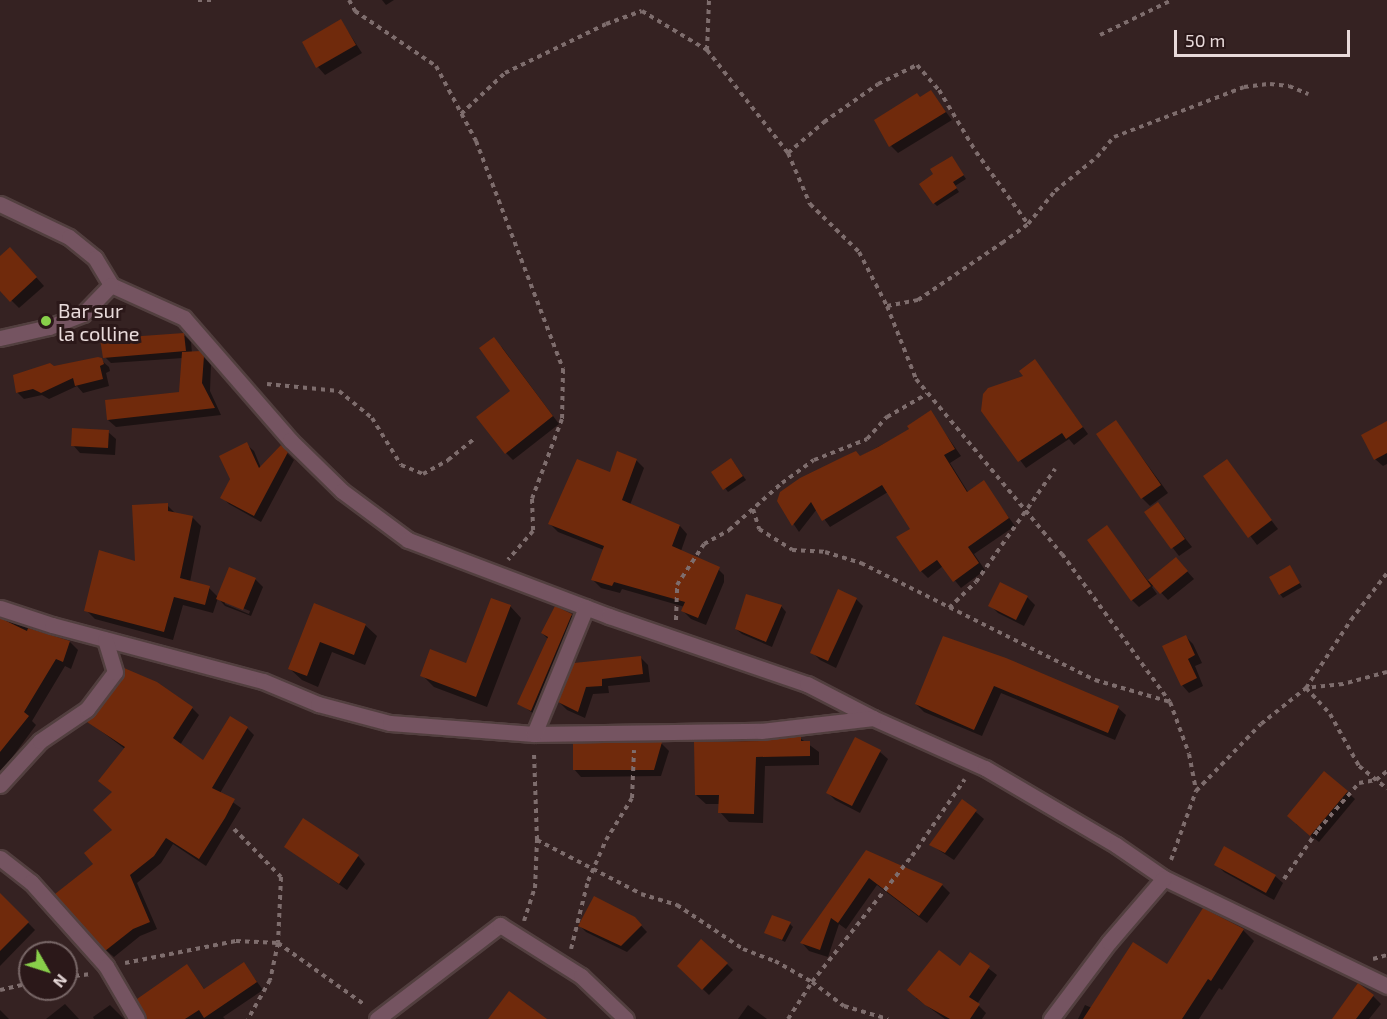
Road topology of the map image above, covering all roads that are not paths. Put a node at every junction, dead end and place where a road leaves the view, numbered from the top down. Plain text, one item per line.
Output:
1 (0, 204) edge
2 (111, 285) junction
3 (0, 338) edge
4 (586, 607) junction
5 (0, 608) edge
6 (105, 639) junction
7 (873, 718) junction
8 (534, 734) junction
9 (0, 784) edge
10 (0, 858) edge
11 (1164, 878) junction
12 (1387, 986) edge
13 (379, 1017) edge
14 (137, 1019) edge
15 (626, 1019) edge
16 (1051, 1019) edge

1 - 2 street
2 - 3 street
2 - 4 street
4 - 7 street
4 - 8 street
5 - 6 street
6 - 8 street
6 - 9 street
7 - 8 street
7 - 11 street
10 - 14 street
11 - 12 street
11 - 16 street
13 - 15 street

